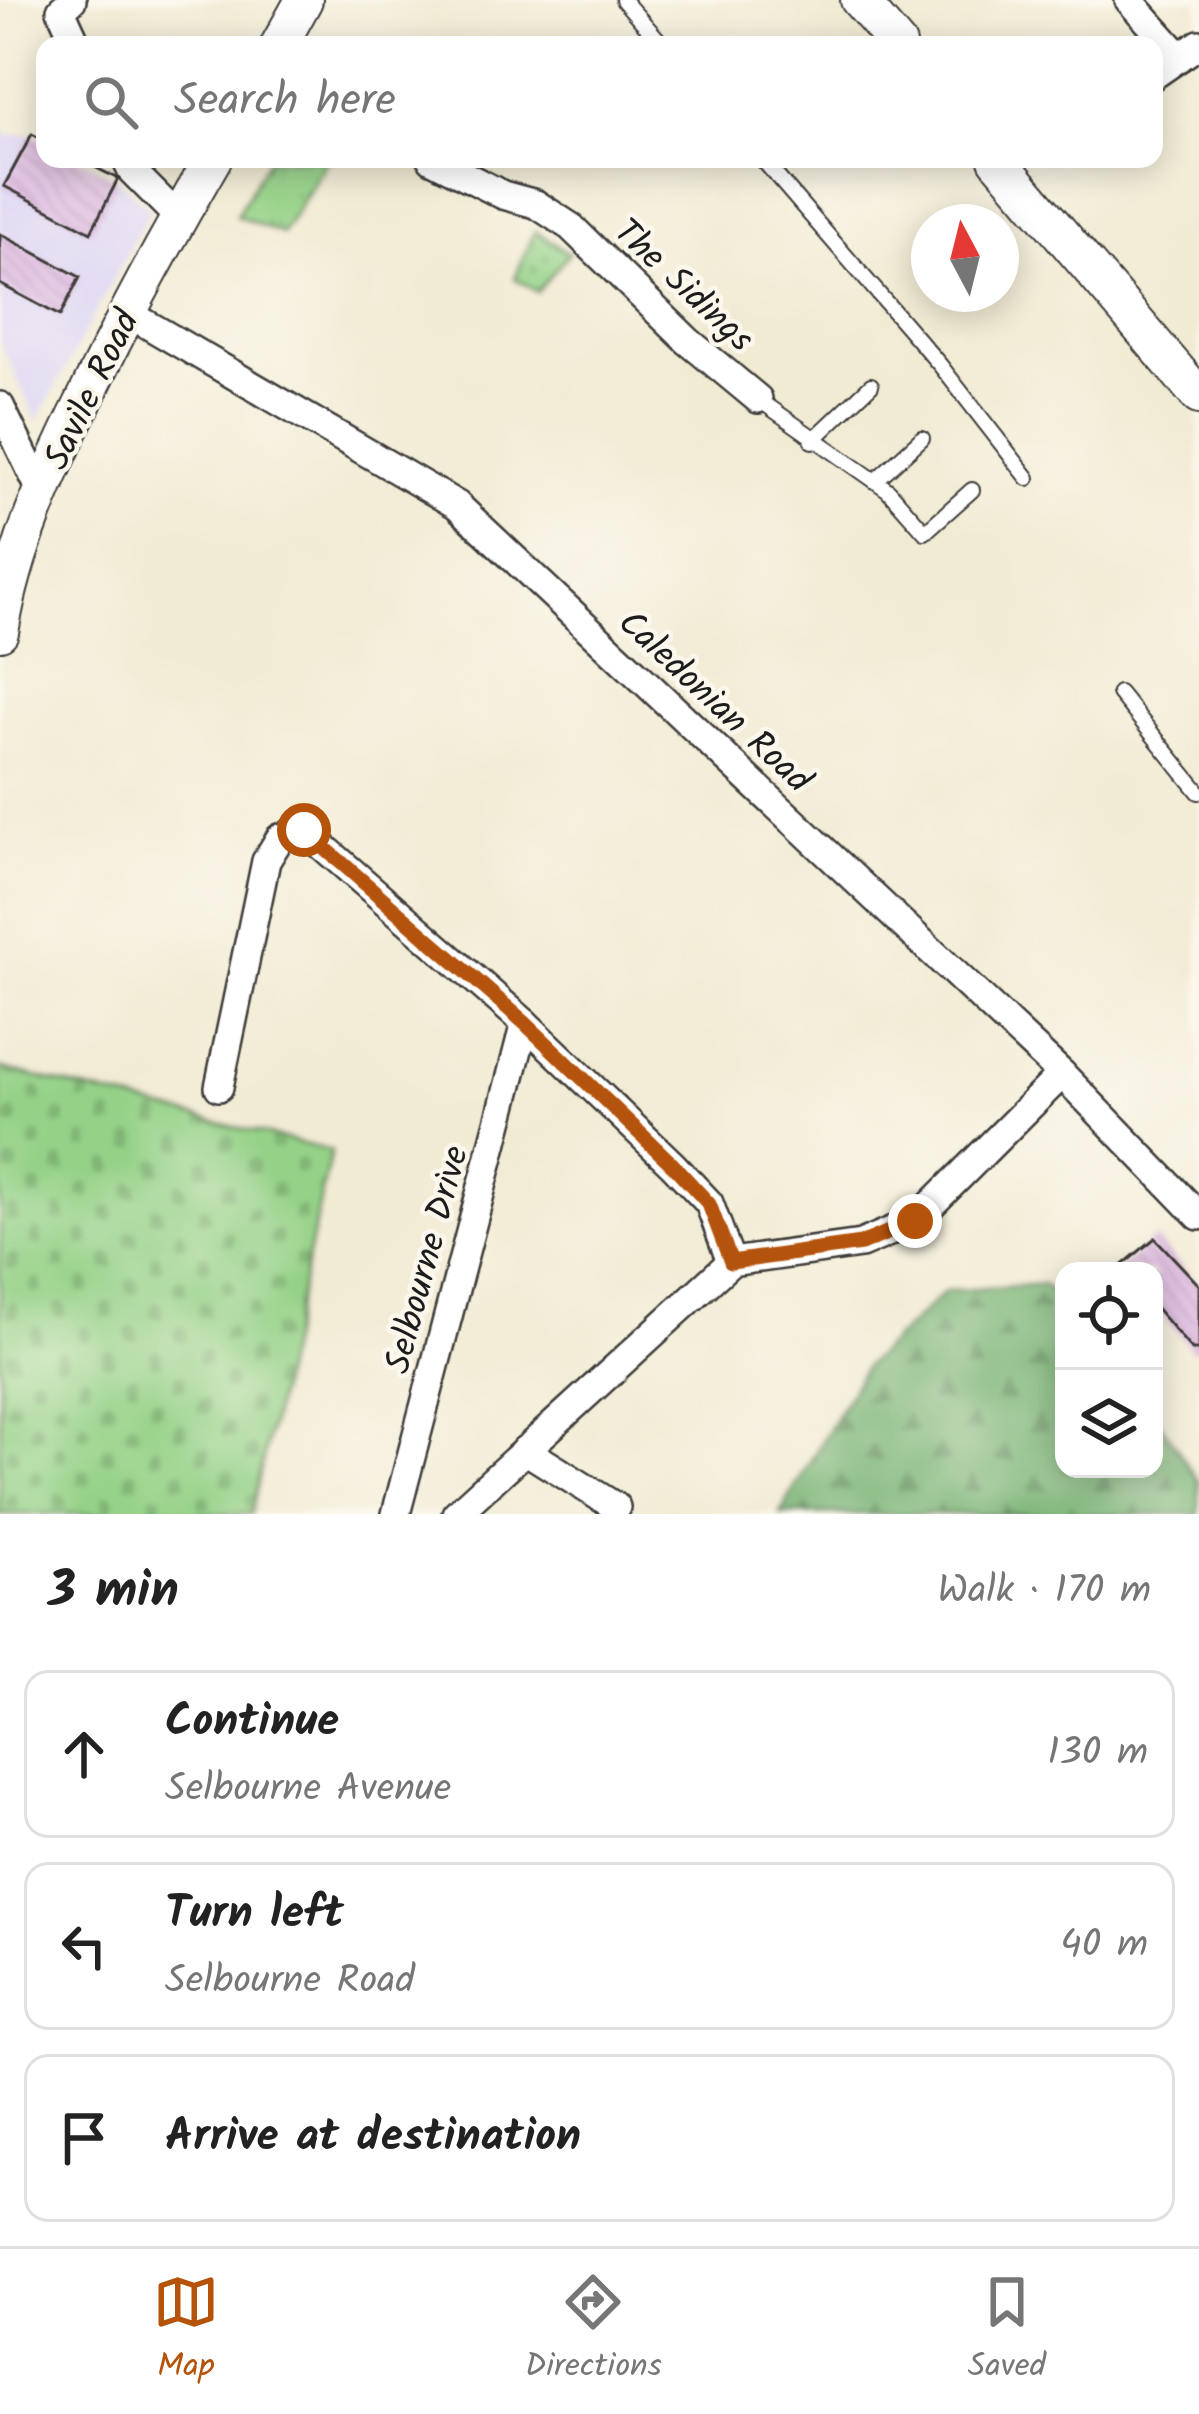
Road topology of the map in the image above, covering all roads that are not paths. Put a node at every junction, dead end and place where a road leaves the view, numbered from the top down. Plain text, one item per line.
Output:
1 (72, 0) edge
2 (304, 0) edge
3 (623, 0) edge
4 (859, 0) edge
5 (1129, 0) edge
6 (72, 36) edge
7 (284, 36) edge
8 (655, 36) edge
9 (890, 36) edge
10 (1189, 50) edge
11 (1163, 69) edge
12 (130, 168) edge
13 (208, 168) edge
14 (450, 168) edge
15 (770, 168) edge
16 (1017, 168) edge
17 (178, 218) junction
18 (126, 312) junction
19 (871, 385) dead end
20 (1197, 391) edge
21 (758, 399) joint
22 (0, 406) edge
23 (922, 438) dead end
24 (812, 441) junction
25 (1028, 478) dead end
26 (875, 481) junction
27 (41, 490) junction
28 (972, 490) dead end
29 (0, 632) edge
30 (1119, 692) dead end
31 (1199, 792) edge
32 (525, 1023) junction
33 (1062, 1074) junction
34 (219, 1087) dead end
35 (1199, 1216) edge
36 (731, 1262) junction
37 (525, 1450) junction
38 (616, 1508) dead end
39 (396, 1514) edge
40 (456, 1514) edge

1 - 6 street
2 - 7 main road
3 - 8 lane
4 - 9 main road
5 - 10 street
10 - 11 street
12 - 17 street
13 - 17 main road, Savile Road
14 - 21 street, The Sidings
15 - 25 lane
16 - 20 main road
17 - 18 main road, Savile Road
18 - 27 main road, Savile Road
18 - 33 street, Caledonian Road
19 - 24 lane
21 - 24 lane
22 - 27 street
23 - 26 lane
24 - 26 lane
26 - 28 lane
27 - 29 main road, Savile Road
30 - 31 lane
32 - 34 street
32 - 36 street
32 - 39 street, Selbourne Drive
33 - 35 street, Caledonian Road
33 - 36 street
36 - 37 street
37 - 38 street
37 - 40 street

